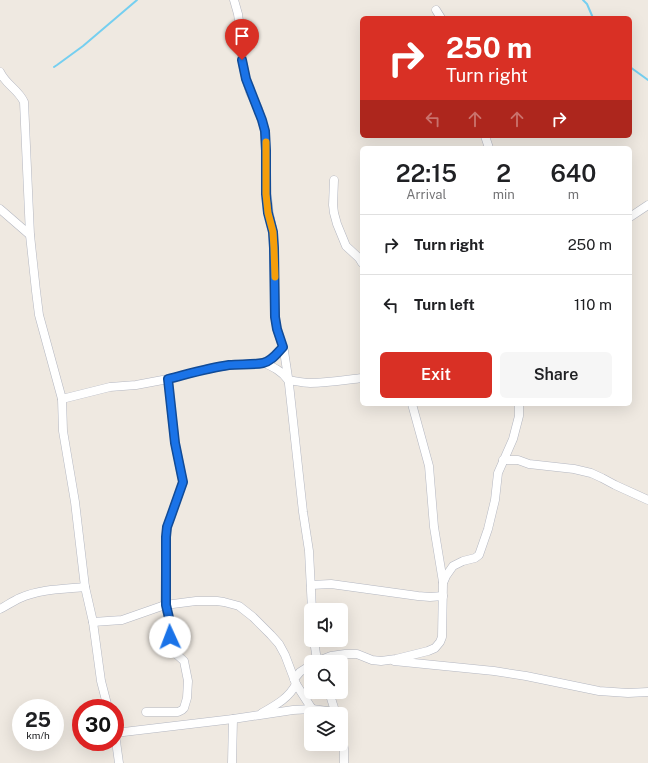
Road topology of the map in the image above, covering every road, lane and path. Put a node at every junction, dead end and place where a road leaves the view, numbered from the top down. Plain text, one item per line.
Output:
1 (234, 0) edge
2 (436, 10) dead end
3 (440, 16) edge
4 (0, 72) edge
5 (334, 180) dead end
6 (648, 205) edge
7 (0, 209) edge
8 (632, 216) edge
9 (30, 235) junction
10 (360, 261) edge
11 (283, 347) junction
12 (264, 362) junction
13 (360, 378) edge
14 (168, 379) junction
15 (288, 380) junction
16 (62, 399) junction
17 (413, 406) edge
18 (519, 406) edge
19 (503, 460) junction
20 (648, 500) edge
21 (443, 583) junction
22 (311, 585) junction
23 (86, 588) junction
24 (443, 596) junction
25 (312, 603) edge
26 (166, 605) junction
27 (0, 609) edge
28 (93, 622) junction
29 (338, 655) edge
30 (387, 660) junction
31 (304, 670) edge
32 (295, 681) junction
33 (648, 692) edge
34 (106, 699) edge
35 (311, 707) edge
36 (304, 709) edge
37 (146, 712) dead end
38 (258, 715) junction
39 (232, 719) junction
40 (124, 733) edge
41 (117, 751) edge
42 (344, 751) edge
43 (118, 763) edge
44 (232, 763) edge
45 (344, 763) edge

1 - 11 street
2 - 3 street
4 - 9 street
5 - 10 street
6 - 8 street
7 - 9 street
9 - 16 street
11 - 12 street
11 - 15 street
12 - 14 street
12 - 15 street
13 - 15 street
14 - 16 street
14 - 26 street
15 - 22 street
16 - 23 street
17 - 21 street
18 - 19 street
19 - 20 street
19 - 21 street
21 - 24 street
22 - 24 street
22 - 25 street
23 - 27 street
23 - 28 street
24 - 30 street
26 - 28 street
26 - 32 street
26 - 37 street
28 - 34 street
29 - 30 street
30 - 33 street
31 - 32 street
32 - 35 street
32 - 38 street
36 - 38 street
38 - 39 street
39 - 40 street
39 - 44 street
41 - 43 street
42 - 45 street

